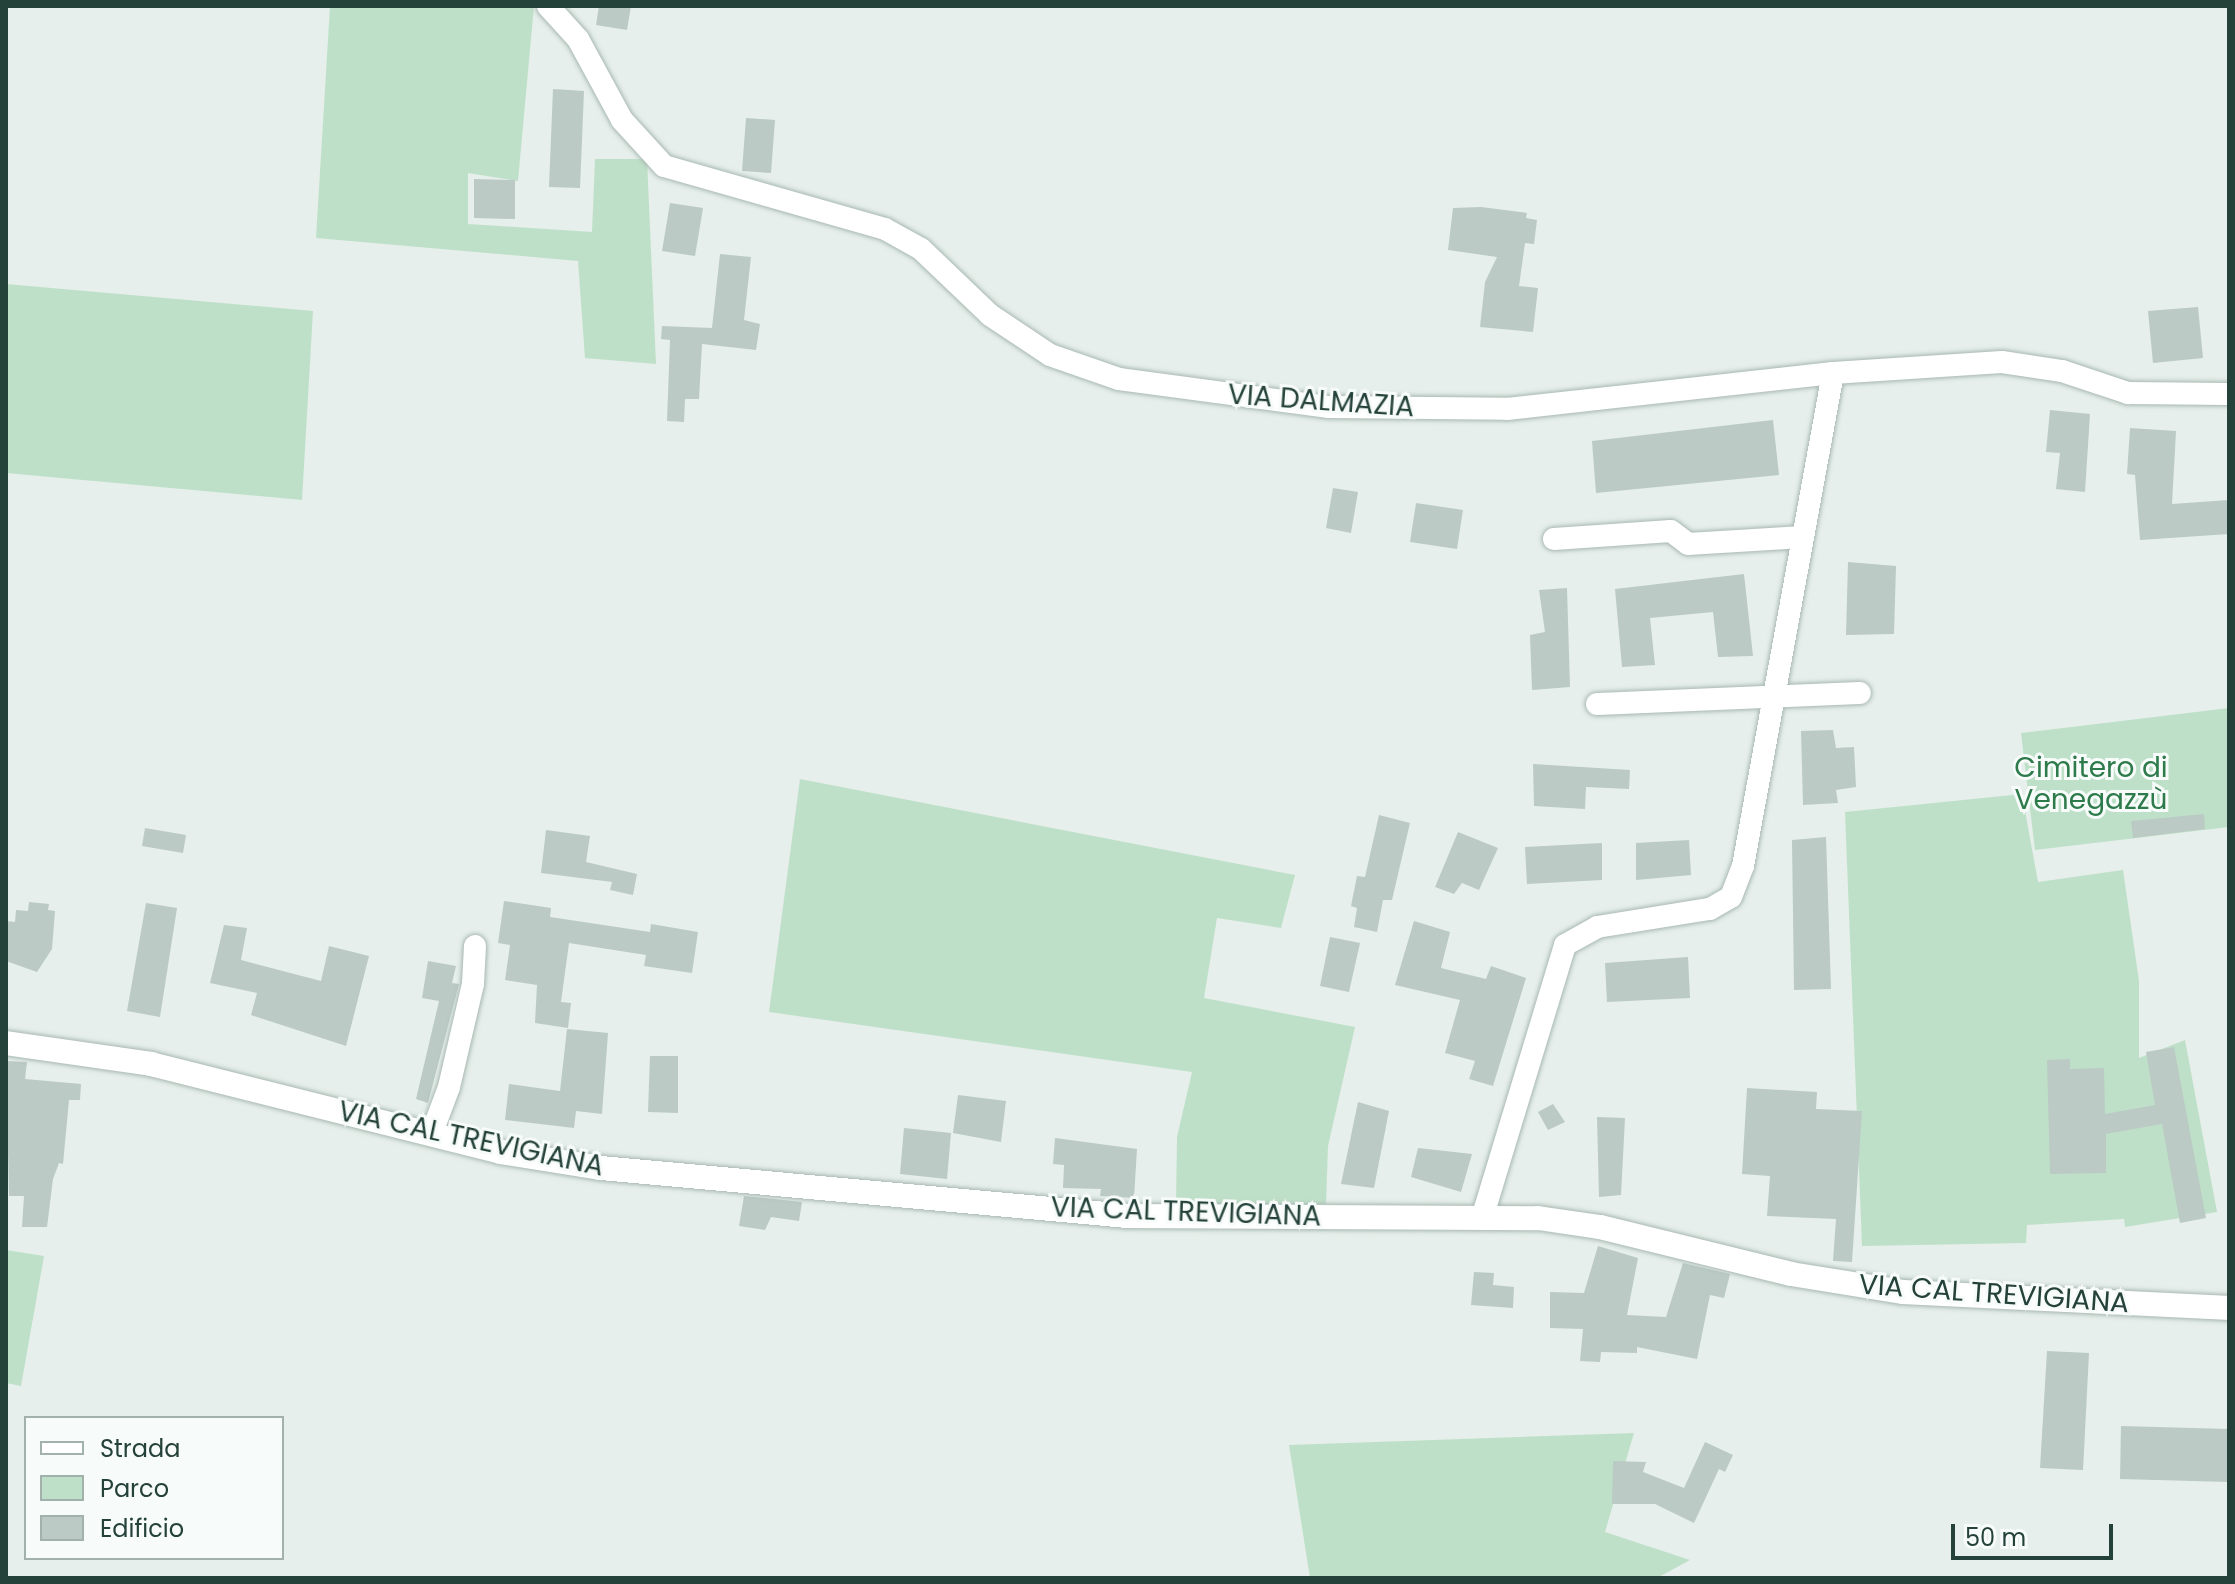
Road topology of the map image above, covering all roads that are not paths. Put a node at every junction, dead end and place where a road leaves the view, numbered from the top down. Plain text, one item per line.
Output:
1 (548, 6) edge
2 (1833, 373) junction
3 (2229, 394) edge
4 (1803, 537) junction
5 (1554, 539) dead end
6 (1860, 693) dead end
7 (1774, 699) junction
8 (1597, 704) dead end
9 (475, 946) dead end
10 (6, 1043) edge
11 (431, 1135) junction
12 (1483, 1215) junction
13 (2229, 1308) edge

1 - 2 street, VIA DALMAZIA
2 - 3 street, VIA DALMAZIA
2 - 4 street
4 - 5 street
4 - 7 street
6 - 7 street
7 - 8 street
7 - 12 street
9 - 11 street
10 - 11 street, VIA CAL TREVIGIANA
11 - 12 street, VIA CAL TREVIGIANA
12 - 13 street, VIA CAL TREVIGIANA

